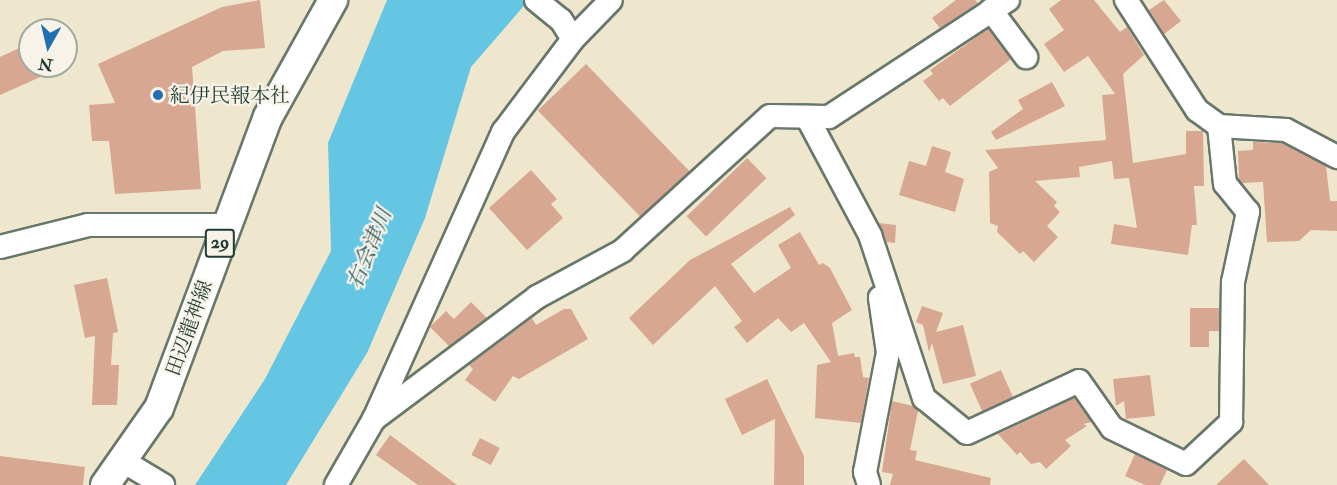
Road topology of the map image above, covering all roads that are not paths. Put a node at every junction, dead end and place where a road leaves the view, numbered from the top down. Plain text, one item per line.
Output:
1 (333, 0) edge
2 (536, 0) edge
3 (611, 0) edge
4 (1126, 0) edge
5 (1000, 5) edge
6 (567, 29) junction
7 (1026, 57) dead end
8 (807, 117) junction
9 (1219, 126) junction
10 (1337, 157) edge
11 (227, 225) junction
12 (870, 235) junction
13 (0, 247) edge
14 (374, 419) junction
15 (130, 464) junction
16 (105, 485) edge
17 (163, 485) edge
18 (336, 485) edge
19 (869, 485) edge

1 - 11 main road, 田辺龍神線 / 29
2 - 6 street
3 - 6 street
4 - 9 street
5 - 7 street
5 - 8 street
6 - 14 street
8 - 12 street
8 - 14 street
9 - 10 street
9 - 12 street
11 - 13 street
11 - 15 main road, 田辺龍神線 / 29
12 - 19 street
14 - 18 street
15 - 16 main road, 田辺龍神線 / 29
15 - 17 street

